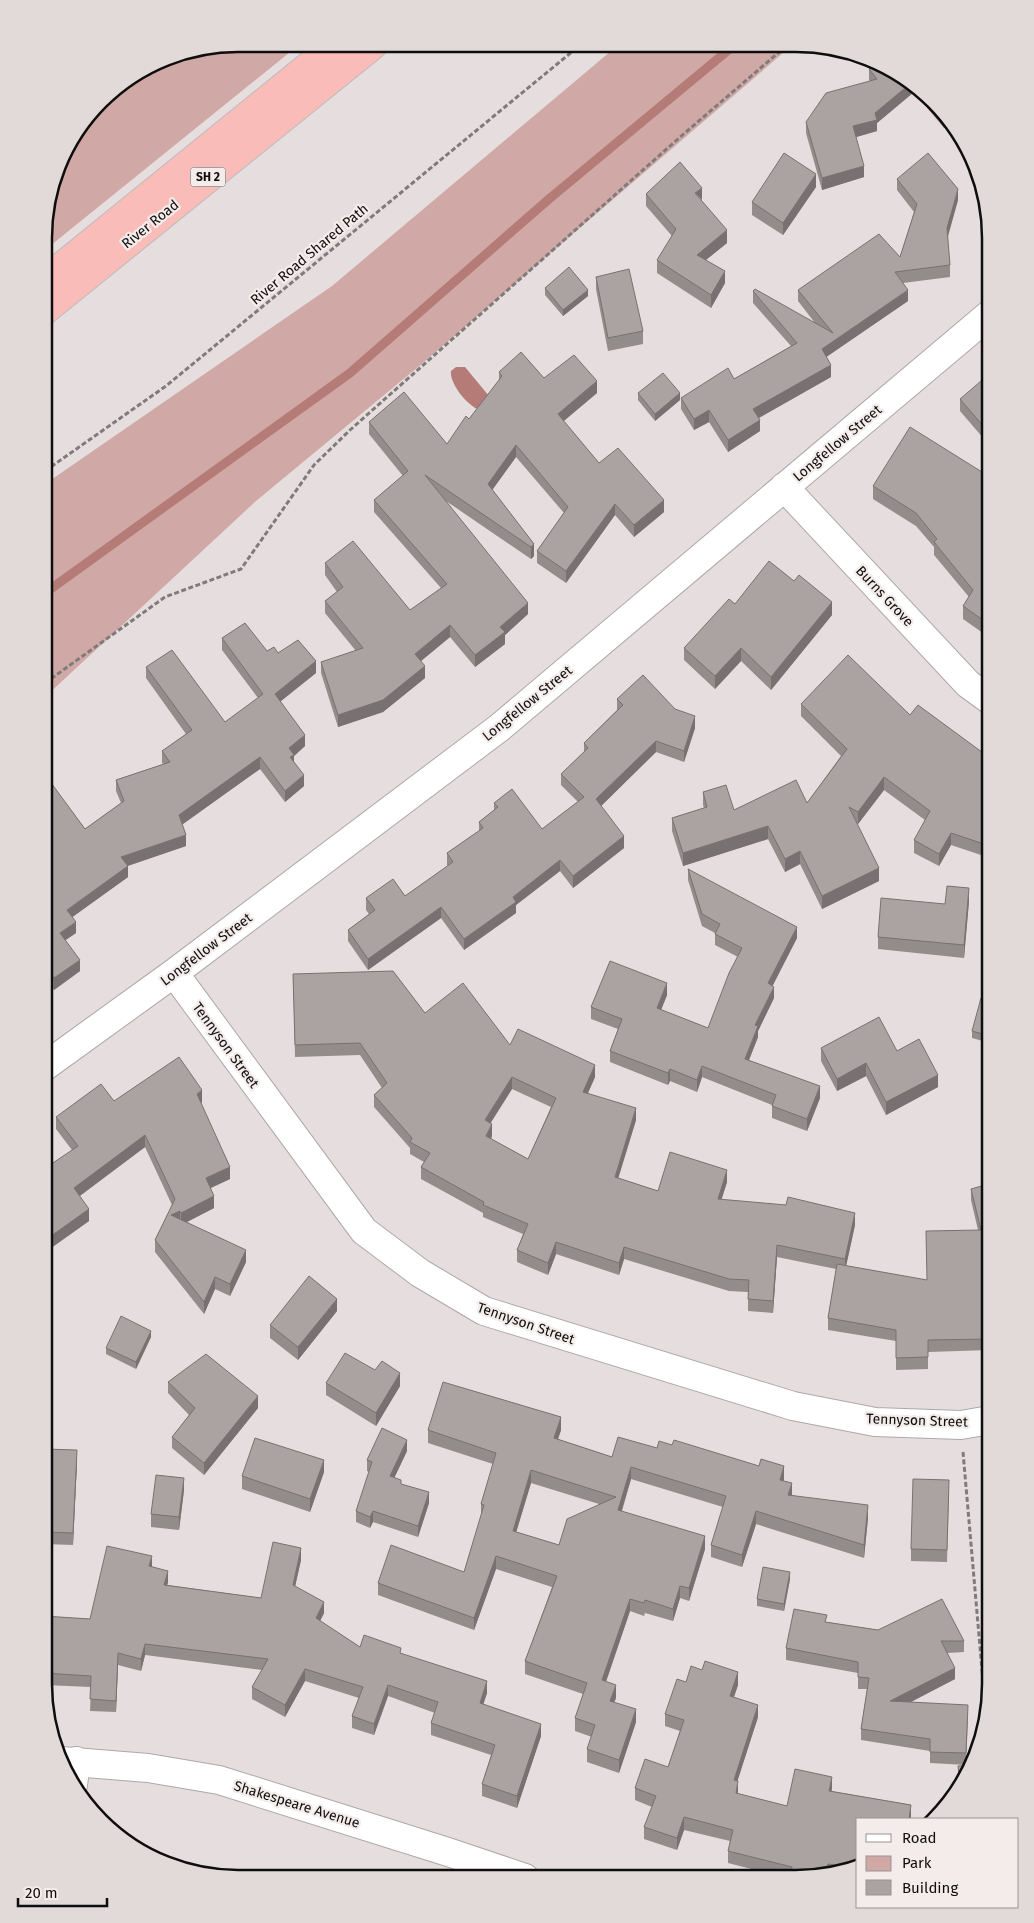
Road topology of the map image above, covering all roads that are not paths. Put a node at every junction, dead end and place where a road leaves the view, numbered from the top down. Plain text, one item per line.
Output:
1 (326, 52) edge
2 (364, 52) edge
3 (52, 274) edge
4 (52, 304) edge
5 (982, 321) edge
6 (784, 487) junction
7 (982, 694) edge
8 (174, 973) junction
9 (52, 1061) edge
10 (982, 1421) edge
11 (73, 1769) edge
12 (501, 1870) edge

1 - 3 highway, River Road / SH 2
2 - 4 highway, River Road / SH 2
5 - 6 street, Longfellow Street
6 - 7 street, Burns Grove
6 - 8 street, Longfellow Street
8 - 9 street, Longfellow Street
8 - 10 street, Tennyson Street
11 - 12 street, Shakespeare Avenue

